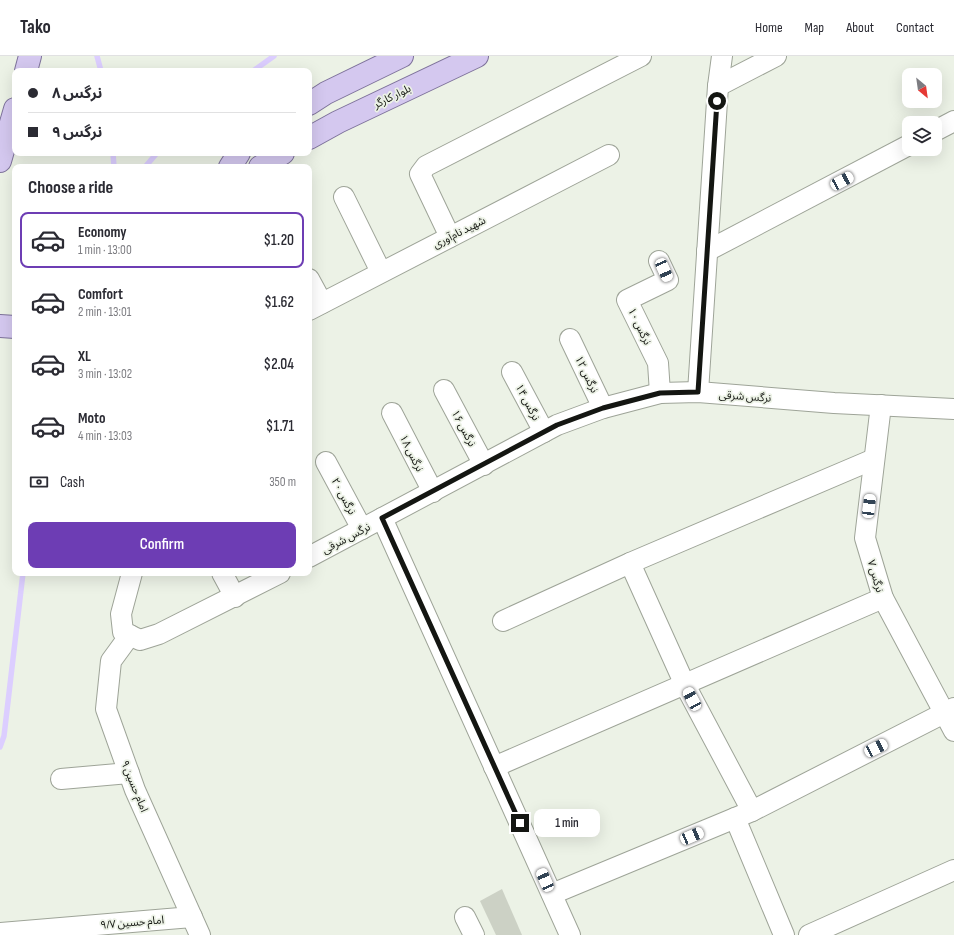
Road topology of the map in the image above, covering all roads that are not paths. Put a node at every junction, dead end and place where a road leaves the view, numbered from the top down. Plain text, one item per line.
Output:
1 (30, 56) edge
2 (402, 56) edge
3 (477, 56) edge
4 (641, 56) edge
5 (722, 56) edge
6 (776, 56) edge
7 (27, 68) edge
8 (718, 86) junction
9 (312, 102) edge
10 (12, 119) edge
11 (954, 122) edge
12 (942, 128) edge
13 (312, 136) edge
14 (902, 149) edge
15 (609, 155) dead end
16 (277, 156) edge
17 (0, 161) edge
18 (265, 164) edge
19 (344, 197) dead end
20 (450, 237) junction
21 (707, 252) junction
22 (660, 261) dead end
23 (381, 272) junction
24 (312, 291) edge
25 (316, 307) edge
26 (570, 339) dead end
27 (512, 372) dead end
28 (444, 390) dead end
29 (698, 392) junction
30 (660, 393) junction
31 (881, 405) junction
32 (603, 408) junction
33 (954, 409) edge
34 (392, 413) dead end
35 (544, 432) junction
36 (874, 459) junction
37 (326, 462) dead end
38 (484, 465) junction
39 (432, 492) junction
40 (382, 518) junction
41 (362, 529) junction
42 (312, 555) edge
43 (630, 563) junction
44 (131, 576) edge
45 (224, 576) edge
46 (274, 576) edge
47 (235, 597) junction
48 (883, 598) junction
49 (503, 620) dead end
50 (130, 635) junction
51 (685, 685) junction
52 (949, 711) edge
53 (954, 731) edge
54 (494, 767) junction
55 (129, 773) junction
56 (61, 779) dead end
57 (743, 815) junction
58 (954, 870) edge
59 (552, 894) junction
60 (192, 917) junction
61 (465, 917) dead end
62 (0, 933) edge
63 (200, 935) edge
64 (474, 935) edge
65 (570, 935) edge
66 (784, 935) edge
67 (809, 935) edge

1 - 7 main road
2 - 9 main road
3 - 13 main road, بلوار کارگر
4 - 20 street
5 - 8 street
6 - 8 street
8 - 21 street
10 - 17 main road
11 - 12 street
14 - 21 street
15 - 20 street, شهید نام‌آوری
16 - 18 main road
19 - 23 street
20 - 23 street, شهید نام‌آوری
21 - 29 street
22 - 30 street, نرگس ۱۰
23 - 25 street, شهید نام‌آوری
24 - 25 street
26 - 32 street, نرگس ۱۲
27 - 35 street, نرگس ۱۴
28 - 38 street, نرگس ۱۶
29 - 30 street, نرگس شرقی
29 - 31 street, نرگس شرقی
30 - 32 street, نرگس شرقی
31 - 33 street, نرگس شرقی
31 - 36 street, نرگس ۷
32 - 35 street, نرگس شرقی
34 - 39 street, نرگس ۱۸
35 - 38 street, نرگس شرقی
36 - 43 street
36 - 48 street, نرگس ۷
37 - 41 street, نرگس ۲۰
38 - 39 street, نرگس شرقی
39 - 40 street, نرگس شرقی
40 - 41 street, نرگس شرقی
40 - 54 street
41 - 42 street, نرگس شرقی
43 - 49 street
43 - 51 street
44 - 50 street
45 - 47 street
46 - 47 street
47 - 50 street
48 - 51 street
48 - 52 street, نرگس ۷
50 - 55 street, امام حسین ۹
51 - 54 street
51 - 57 street
52 - 53 street, نرگس ۷
52 - 57 street
54 - 59 street
55 - 56 street
55 - 60 street, امام حسین ۹
57 - 59 street
57 - 66 street
58 - 67 street
59 - 65 street
60 - 62 street, امام حسین ۹/۷
60 - 63 street, امام حسین ۹
61 - 64 street

